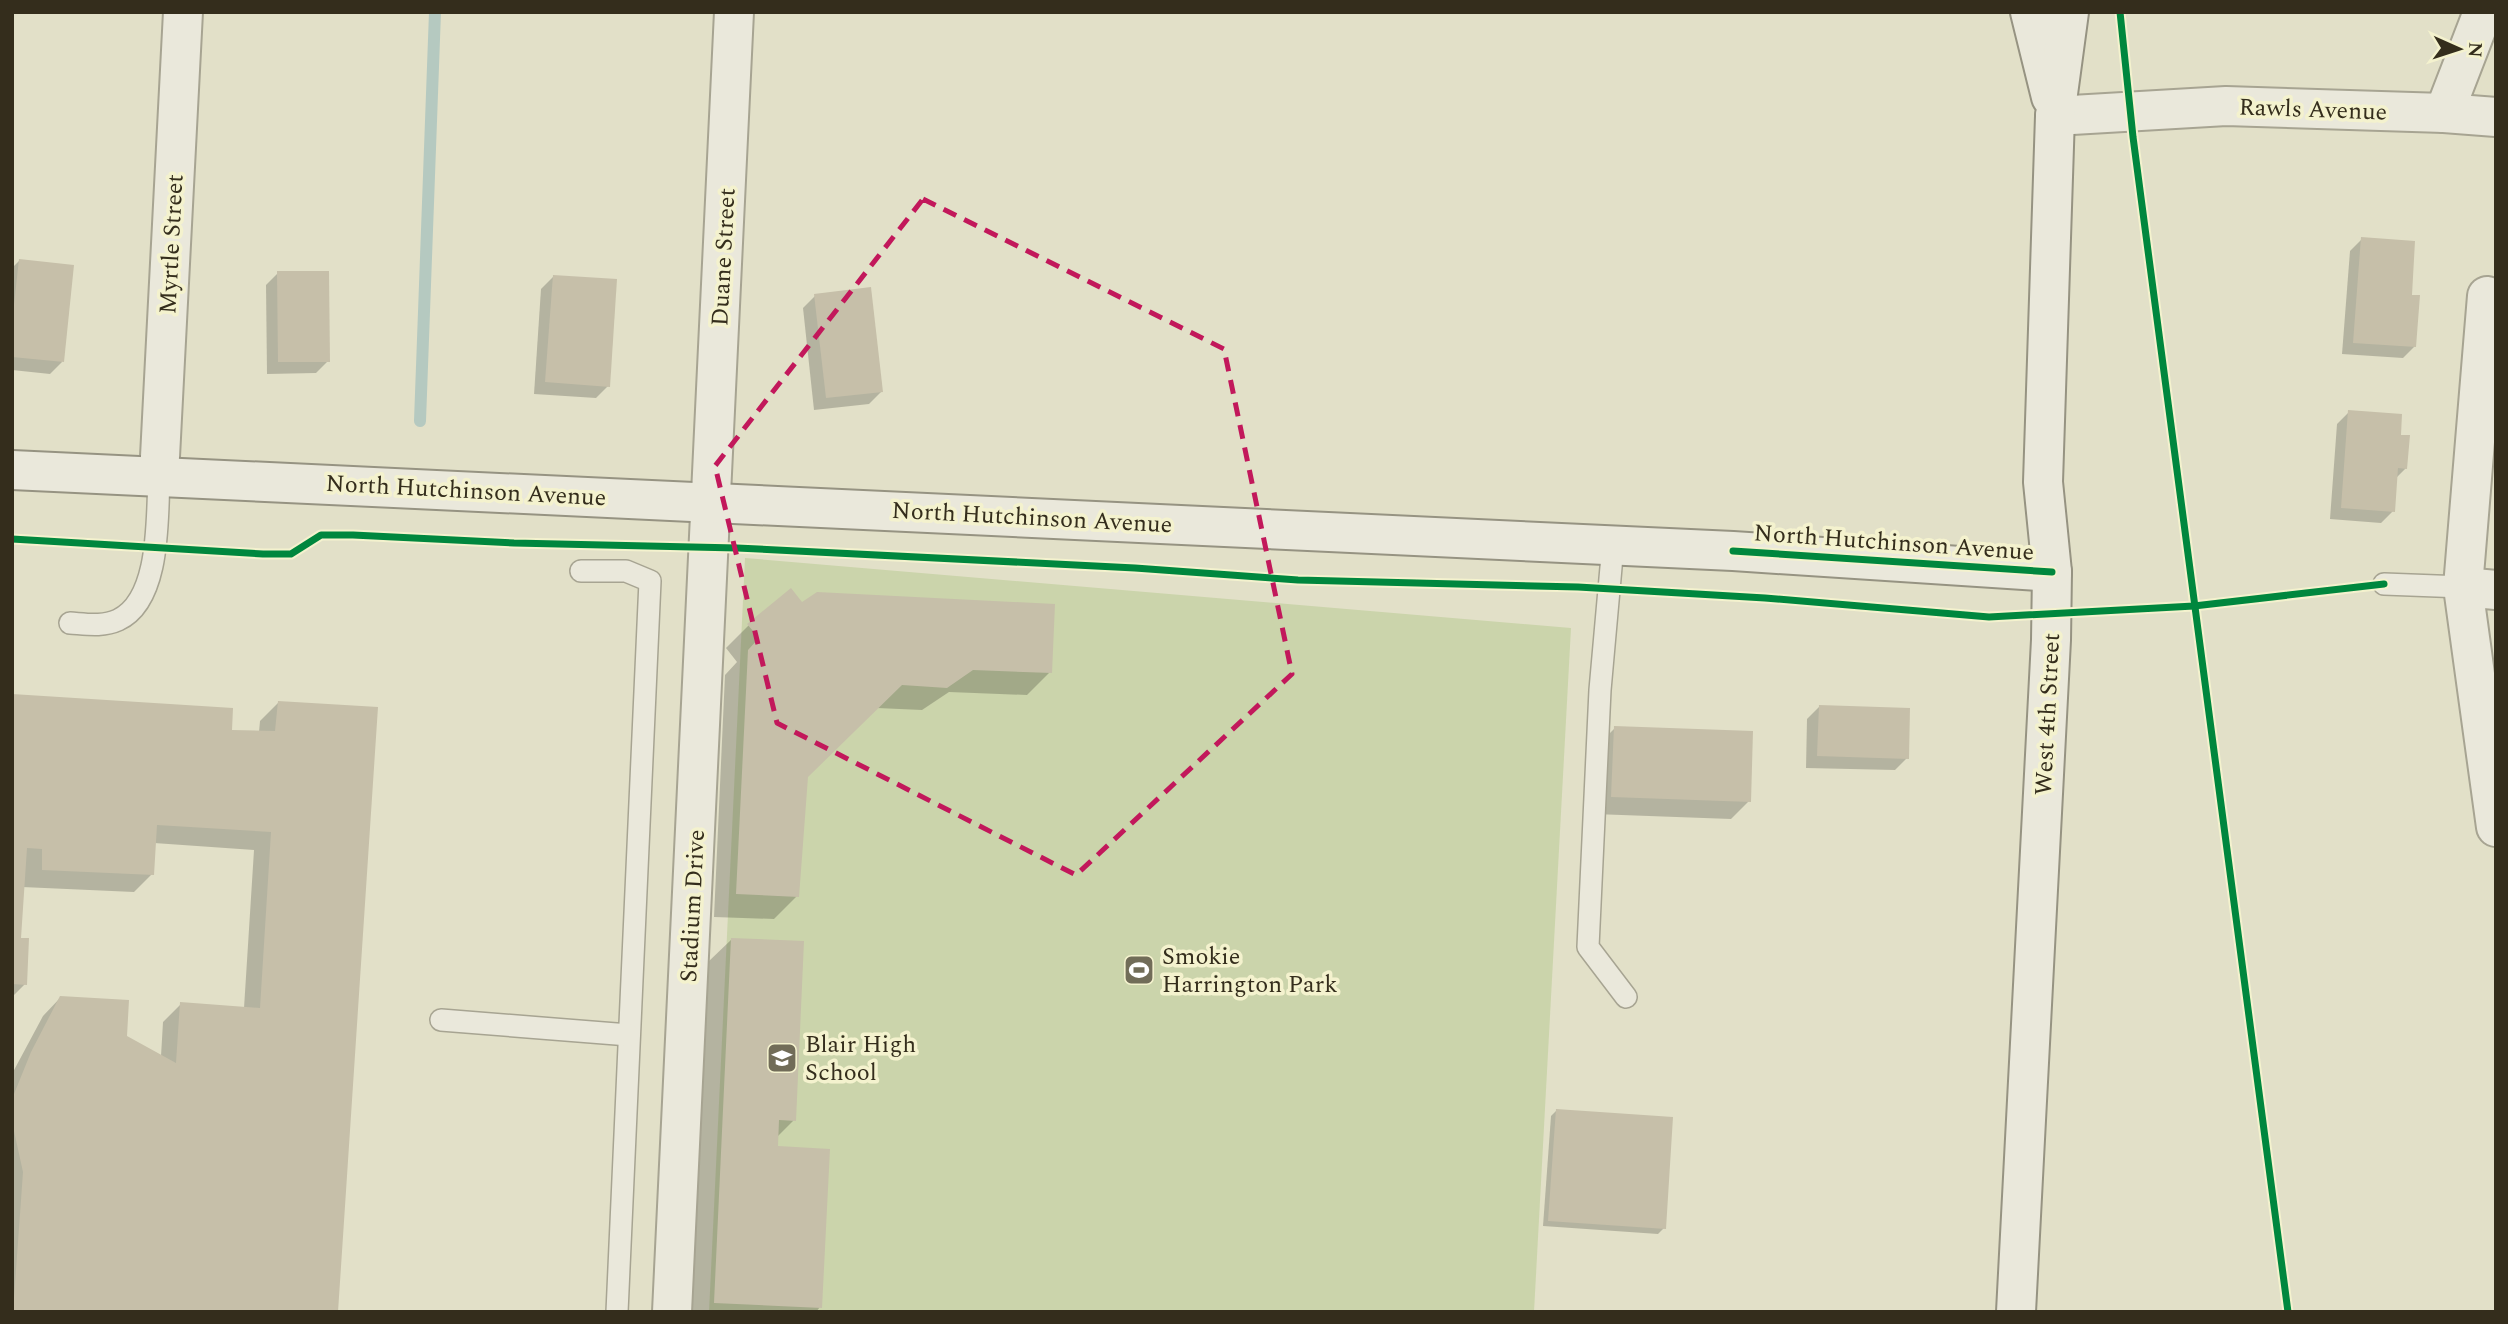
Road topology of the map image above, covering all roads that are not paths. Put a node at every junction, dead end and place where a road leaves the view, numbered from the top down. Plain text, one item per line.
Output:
1 (183, 12) edge
2 (734, 12) edge
3 (2029, 12) edge
4 (2069, 12) edge
5 (2483, 12) edge
6 (2444, 113) junction
7 (2055, 116) junction
8 (2496, 117) edge
9 (2487, 296) dead end
10 (12, 470) edge
11 (159, 476) junction
12 (710, 501) junction
13 (1613, 545) junction
14 (581, 571) dead end
15 (2052, 572) junction
16 (2384, 584) dead end
17 (2480, 589) edge
18 (70, 623) dead end
19 (2496, 827) edge
20 (1626, 996) dead end
21 (441, 1020) dead end
22 (629, 1035) junction
23 (617, 1312) edge
24 (672, 1312) edge
25 (2016, 1312) edge

1 - 11 main road, Myrtle Street
2 - 12 main road, Duane Street
3 - 7 main road, West 4th Street
4 - 7 main road, West 4th Street
5 - 6 main road
6 - 7 main road, Rawls Avenue
6 - 8 main road, Rawls Avenue
7 - 15 main road, West 4th Street
9 - 17 main road
10 - 11 main road, North Hutchinson Avenue
11 - 12 main road, North Hutchinson Avenue
11 - 18 lane
12 - 13 main road, North Hutchinson Avenue
12 - 24 main road, Stadium Drive
13 - 15 main road, North Hutchinson Avenue
13 - 20 lane
14 - 22 lane
15 - 25 main road, West 4th Street
16 - 17 lane
17 - 19 main road
21 - 22 lane
22 - 23 lane

